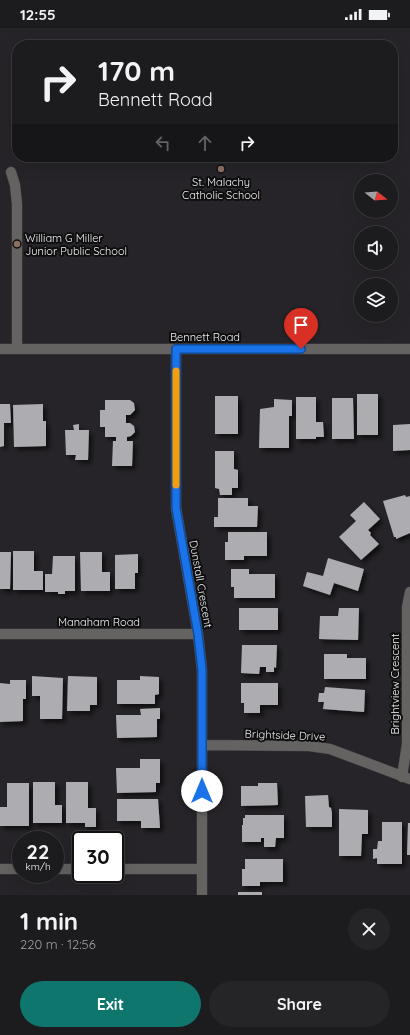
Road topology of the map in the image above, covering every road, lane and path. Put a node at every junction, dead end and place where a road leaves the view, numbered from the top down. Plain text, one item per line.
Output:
1 (11, 172) dead end
2 (410, 348) edge
3 (0, 349) edge
4 (17, 349) junction
5 (176, 349) junction
6 (410, 592) edge
7 (0, 634) edge
8 (198, 634) junction
9 (202, 745) junction
10 (406, 778) edge
11 (0, 869) edge
12 (12, 869) edge
13 (124, 869) edge
14 (201, 869) junction
15 (202, 895) edge

1 - 4 street
2 - 5 street, Bennett Road
3 - 4 street, Bennett Road
4 - 5 street, Bennett Road
5 - 8 street, Dunstall Crescent
6 - 10 street, Brightview Crescent
7 - 8 street, Manaham Road
8 - 9 street, Dunstall Crescent
9 - 10 street, Brightside Drive
9 - 14 street, Dunstall Crescent
11 - 12 street
13 - 14 street
14 - 15 street, Dunstall Crescent

